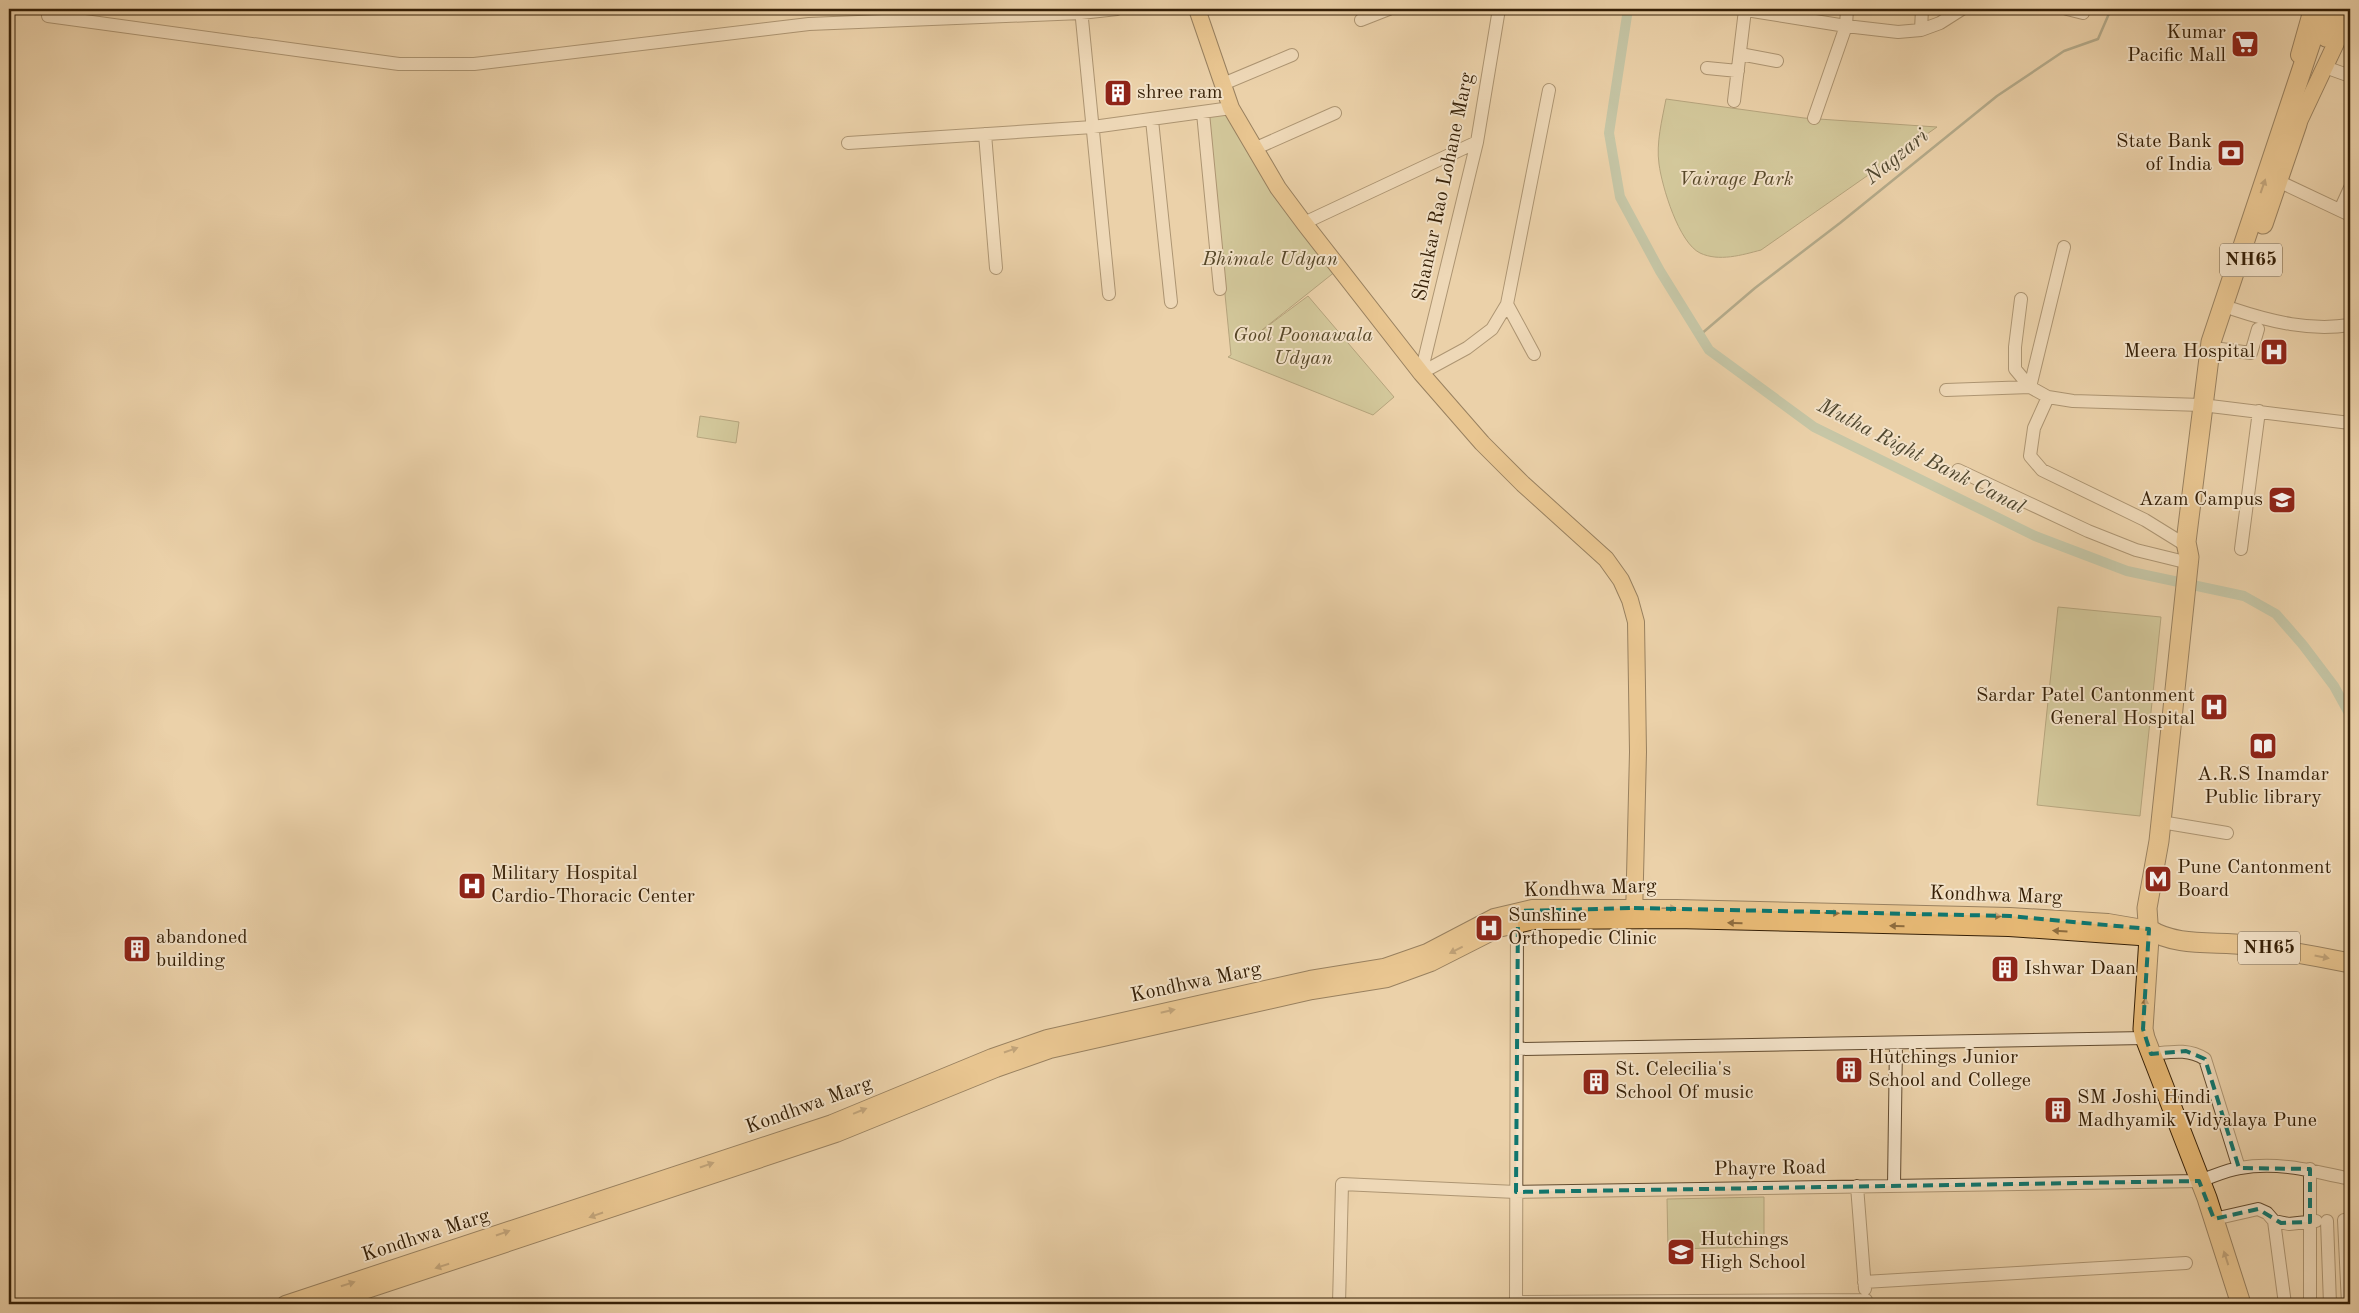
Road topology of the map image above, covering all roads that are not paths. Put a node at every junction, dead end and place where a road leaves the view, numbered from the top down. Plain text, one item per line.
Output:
1 (1117, 9) edge
2 (1197, 9) edge
3 (1387, 9) edge
4 (1499, 9) edge
5 (1742, 9) edge
6 (1847, 9) edge
7 (1922, 9) edge
8 (1962, 9) edge
9 (2066, 9) edge
10 (2336, 9) edge
11 (2347, 9) edge
12 (1081, 11) edge
13 (2083, 13) dead end
14 (1798, 14) edge
15 (48, 16) dead end
16 (2320, 18) edge
17 (1361, 20) dead end
18 (1846, 26) junction
19 (1921, 30) junction
20 (1740, 54) junction
21 (1292, 55) dead end
22 (1777, 61) dead end
23 (2325, 67) junction
24 (1707, 68) dead end
25 (1738, 71) junction
26 (2350, 76) edge
27 (1223, 84) junction
28 (1549, 90) dead end
29 (1734, 101) dead end
30 (1231, 108) junction
31 (1203, 113) junction
32 (1335, 113) dead end
33 (1814, 118) dead end
34 (1152, 120) junction
35 (1093, 127) junction
36 (2289, 128) junction
37 (985, 134) junction
38 (1477, 142) junction
39 (848, 143) dead end
40 (1254, 149) junction
41 (2278, 181) junction
42 (2350, 188) edge
43 (2345, 212) edge
44 (1304, 223) junction
45 (2064, 247) dead end
46 (996, 268) dead end
47 (1220, 289) dead end
48 (1109, 294) dead end
49 (2021, 299) dead end
50 (1171, 302) dead end
51 (1507, 304) junction
52 (2234, 309) junction
53 (2350, 324) edge
54 (2258, 329) dead end
55 (2218, 345) junction
56 (1534, 354) dead end
57 (1421, 373) junction
58 (2030, 387) junction
59 (1946, 390) dead end
60 (2048, 397) junction
61 (2208, 405) junction
62 (2259, 411) junction
63 (2350, 422) edge
64 (1958, 470) dead end
65 (2240, 549) dead end
66 (2188, 555) junction
67 (2161, 822) junction
68 (2227, 833) dead end
69 (2150, 888) junction
70 (1634, 914) junction
71 (1517, 917) junction
72 (2152, 934) junction
73 (2187, 941) junction
74 (2350, 962) edge
75 (1896, 1043) junction
76 (2148, 1046) junction
77 (1517, 1049) junction
78 (2239, 1168) junction
79 (2310, 1169) junction
80 (2350, 1179) edge
81 (2199, 1181) junction
82 (1894, 1185) junction
83 (1857, 1186) junction
84 (1516, 1192) junction
85 (640, 1194) junction
86 (2214, 1219) junction
87 (2347, 1220) edge
88 (2274, 1221) junction
89 (2327, 1221) junction
90 (2310, 1222) junction
91 (2186, 1263) dead end
92 (1864, 1282) junction
93 (1866, 1302) edge
94 (1516, 1303) edge
95 (285, 1304) edge
96 (325, 1304) edge
97 (1339, 1304) edge
98 (2241, 1304) edge
99 (2285, 1304) edge
100 (2310, 1304) edge
101 (2330, 1304) edge
102 (2348, 1304) edge

1 - 12 street
2 - 27 main road
3 - 17 street
4 - 38 street, Shankar Rao Lohane Marg
5 - 14 street
5 - 20 street
6 - 18 street
7 - 19 street
8 - 19 street
9 - 13 street
10 - 16 highway, NH65
11 - 23 main road
12 - 15 street
12 - 35 street
14 - 18 street
16 - 36 highway, NH65
16 - 36 main road
18 - 19 street
18 - 33 street
20 - 22 street
20 - 25 street
21 - 27 street
23 - 26 street
23 - 36 main road
24 - 25 street
25 - 29 street
27 - 30 main road
28 - 51 street
30 - 31 street
30 - 40 main road
31 - 34 street
31 - 47 street
32 - 40 street
34 - 35 street
34 - 50 street
35 - 37 street
35 - 48 street
36 - 41 highway, NH65
55 -> 36 highway, NH65
37 - 39 street
37 - 46 street
38 - 44 street
38 - 57 street, Shankar Rao Lohane Marg
40 - 44 main road
41 - 43 street
41 - 52 highway, NH65
42 - 43 street
44 - 57 main road
45 - 58 street
49 - 58 street
51 - 56 street
51 - 57 street
52 - 53 street
52 - 55 highway, NH65
54 - 55 street
55 - 61 highway, NH65
57 - 70 main road
58 - 59 street
58 - 60 street
60 - 61 street
60 - 66 street
61 - 62 street
61 - 66 highway, NH65
62 - 63 street
62 - 65 street
64 - 66 street
66 - 67 highway, NH65
67 - 68 street
67 - 69 highway, NH65
69 - 72 highway, NH65
69 - 73 highway, NH65
70 - 71 main road, Kondhwa Marg
70 - 72 main road, Kondhwa Marg
71 - 77 street
71 - 85 main road, Kondhwa Marg
72 - 73 highway, NH65
76 -> 72 highway, NH65
73 -> 74 highway, NH65
75 - 76 street
75 - 77 street
75 - 82 street
76 - 78 street
76 - 81 highway, NH65
77 - 84 street
78 - 79 street, Phayre Road
78 - 81 street, Phayre Road
79 - 80 street, Phayre Road
79 - 90 street
81 - 82 street, Phayre Road
81 - 86 highway, NH65
82 - 83 street, Phayre Road
83 - 84 street, Phayre Road
83 - 92 street
84 - 94 street
84 - 97 street, Phayre Road
95 -> 85 main road, Kondhwa Marg
85 -> 96 main road, Kondhwa Marg
86 - 88 street
98 -> 86 highway, NH65
87 - 89 street
87 - 102 street
88 - 90 street
88 - 99 street
89 - 90 street
89 - 101 street
90 - 100 street
91 - 92 street
92 - 93 street
93 - 94 street

